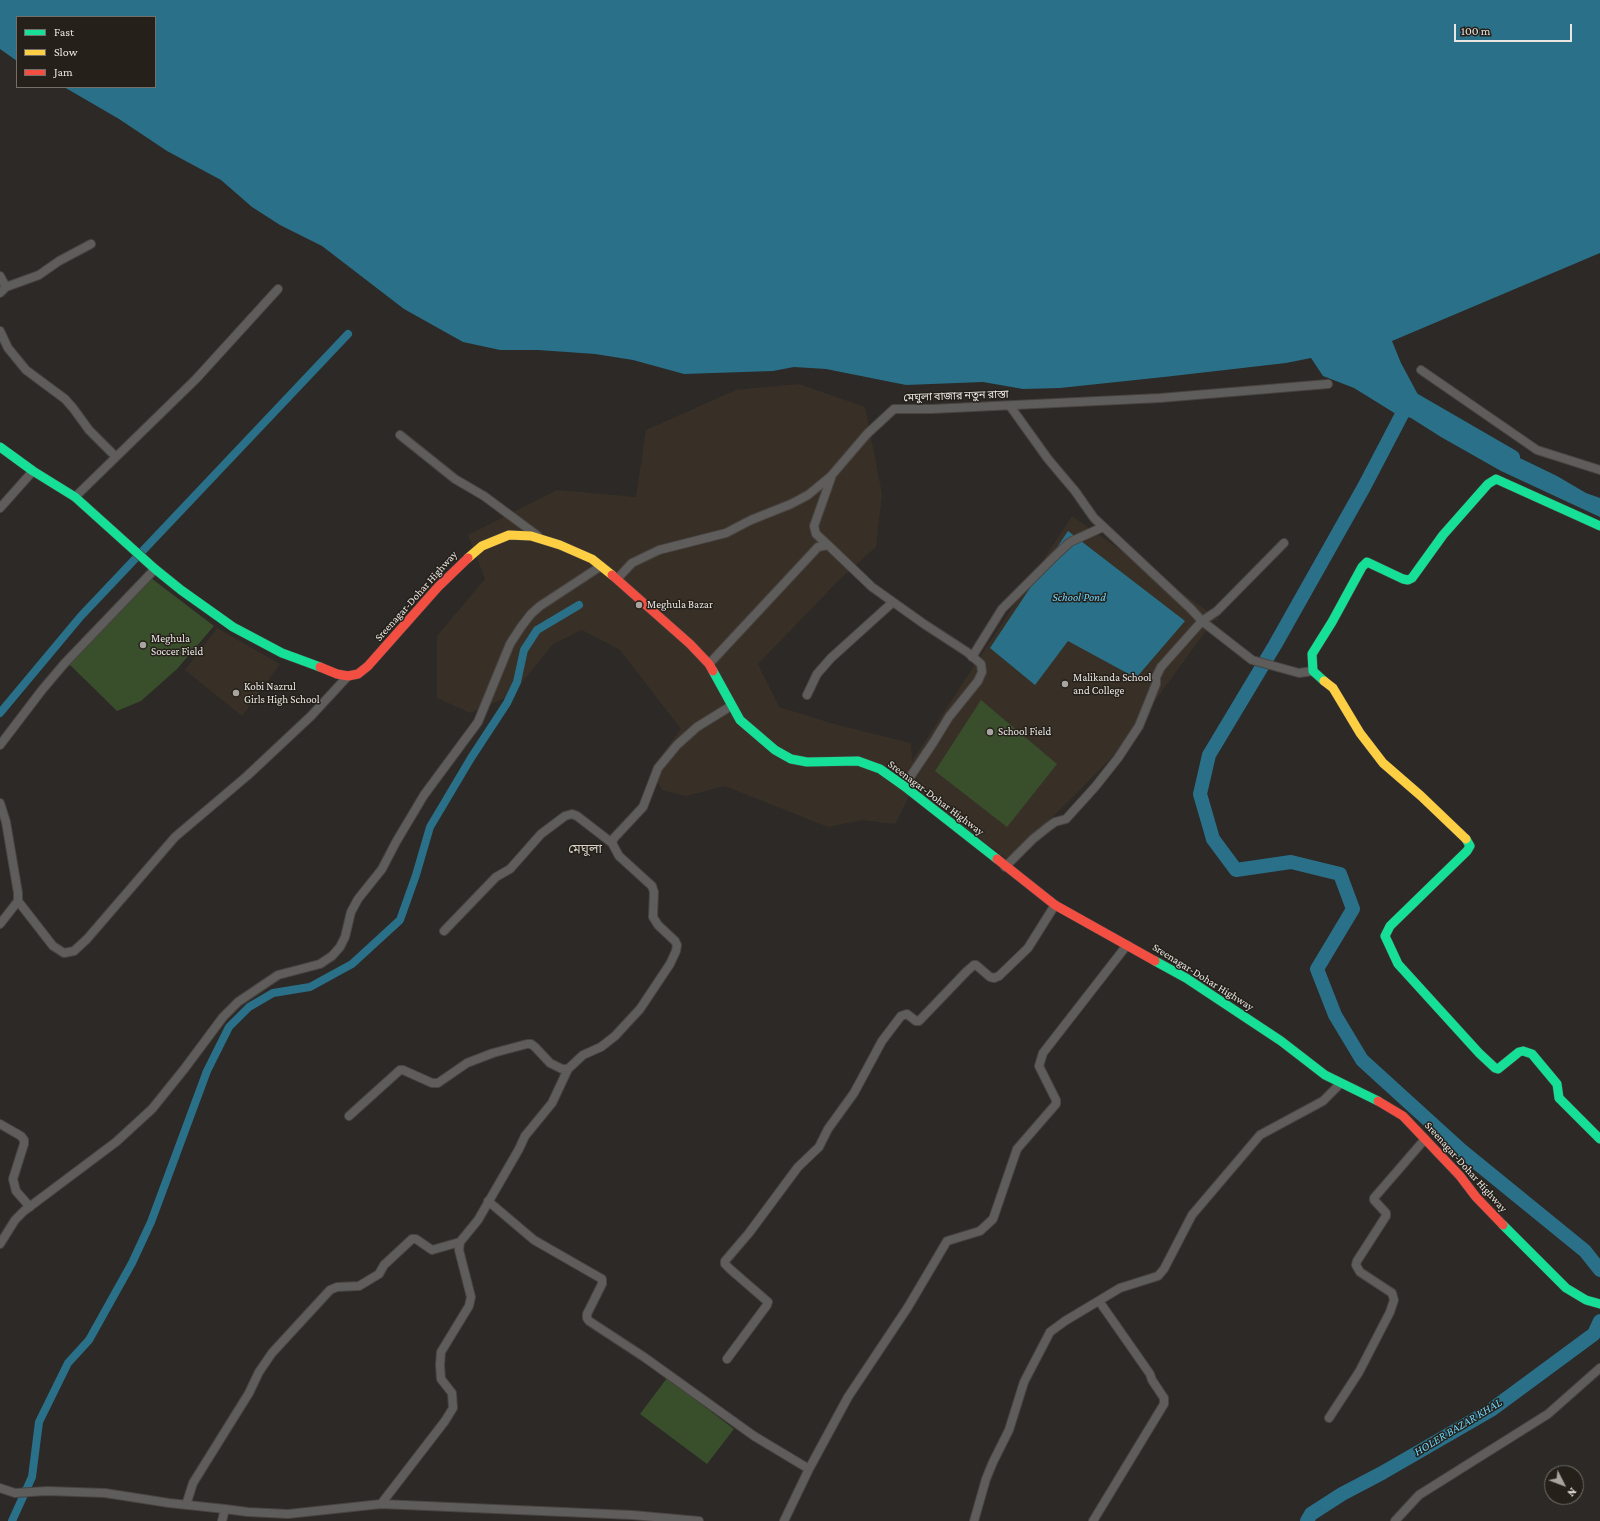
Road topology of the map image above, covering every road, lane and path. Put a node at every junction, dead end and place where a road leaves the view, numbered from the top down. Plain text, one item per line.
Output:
1 (91, 244) dead end
2 (0, 276) edge
3 (278, 289) dead end
4 (3, 290) edge
5 (0, 331) edge
6 (1422, 370) dead end
7 (1328, 384) dead end
8 (1010, 406) junction
9 (400, 435) dead end
10 (0, 447) edge
11 (116, 457) junction
12 (1600, 470) edge
13 (33, 471) junction
14 (831, 476) junction
15 (75, 497) junction
16 (0, 508) edge
17 (1600, 526) edge
18 (1103, 527) junction
19 (542, 539) junction
20 (1284, 543) dead end
21 (828, 545) junction
22 (601, 566) junction
23 (152, 567) junction
24 (617, 579) junction
25 (893, 602) junction
26 (1202, 620) junction
27 (972, 656) junction
28 (709, 664) junction
29 (1313, 672) junction
30 (348, 676) junction
31 (807, 695) dead end
32 (731, 706) junction
33 (0, 745) edge
34 (904, 786) junction
35 (0, 803) edge
36 (612, 843) junction
37 (1005, 867) junction
38 (18, 901) junction
39 (1055, 905) junction
40 (0, 924) edge
41 (444, 931) dead end
42 (1127, 945) junction
43 (568, 1069) junction
44 (1341, 1083) junction
45 (349, 1116) dead end
46 (0, 1124) edge
47 (1425, 1139) junction
48 (1600, 1139) edge
49 (488, 1201) junction
50 (30, 1206) junction
51 (460, 1242) junction
52 (0, 1244) edge
53 (1099, 1301) junction
54 (1600, 1304) edge
55 (728, 1359) dead end
56 (1600, 1368) edge
57 (1329, 1418) dead end
58 (809, 1469) junction
59 (0, 1488) edge
60 (380, 1504) junction
61 (186, 1505) junction
62 (225, 1509) junction
63 (222, 1521) edge
64 (698, 1521) edge
65 (784, 1521) edge
66 (974, 1521) edge
67 (1093, 1521) edge
68 (1395, 1521) edge

1 - 4 street
2 - 4 street
3 - 11 street
5 - 11 street
6 - 12 street
7 - 8 street, মেঘুলা বাজার নতুন রাস্তা
8 - 14 street, মেঘুলা বাজার নতুন রাস্তা
8 - 18 street
9 - 19 street
10 - 13 main road
11 - 15 street
13 - 15 main road
13 - 16 street
14 - 21 street
14 - 24 street, মেঘুলা বাজার নতুন রাস্তা
15 - 23 main road
17 - 29 main road
18 - 26 street
18 - 27 street
19 - 22 main road, Sreenagar-Dohar Highway
19 - 30 main road, Sreenagar-Dohar Highway
20 - 26 street
21 - 25 street
21 - 28 street
22 - 24 main road, Sreenagar-Dohar Highway
22 - 50 street
23 - 30 main road
23 - 33 street
24 - 28 main road, Sreenagar-Dohar Highway
25 - 27 street
25 - 31 street
26 - 29 street
26 - 37 street
27 - 34 street
28 - 32 main road, Sreenagar-Dohar Highway
29 - 48 main road
30 - 38 street
32 - 34 main road, Sreenagar-Dohar Highway
32 - 36 street
34 - 37 main road, Sreenagar-Dohar Highway
35 - 38 street
36 - 41 street
36 - 43 street
37 - 39 main road, Sreenagar-Dohar Highway
38 - 40 street
39 - 42 main road, Sreenagar-Dohar Highway
39 - 55 street
42 - 44 main road, Sreenagar-Dohar Highway
42 - 58 street
43 - 45 street
43 - 49 street
44 - 47 main road, Sreenagar-Dohar Highway
44 - 53 street
46 - 50 street
47 - 54 main road, Sreenagar-Dohar Highway
47 - 57 street
49 - 51 street
49 - 58 street
50 - 52 street
51 - 60 street
51 - 61 street
53 - 66 street
53 - 67 street
56 - 68 street
58 - 65 street
59 - 61 street
60 - 62 street
60 - 64 street
61 - 62 street
62 - 63 street

